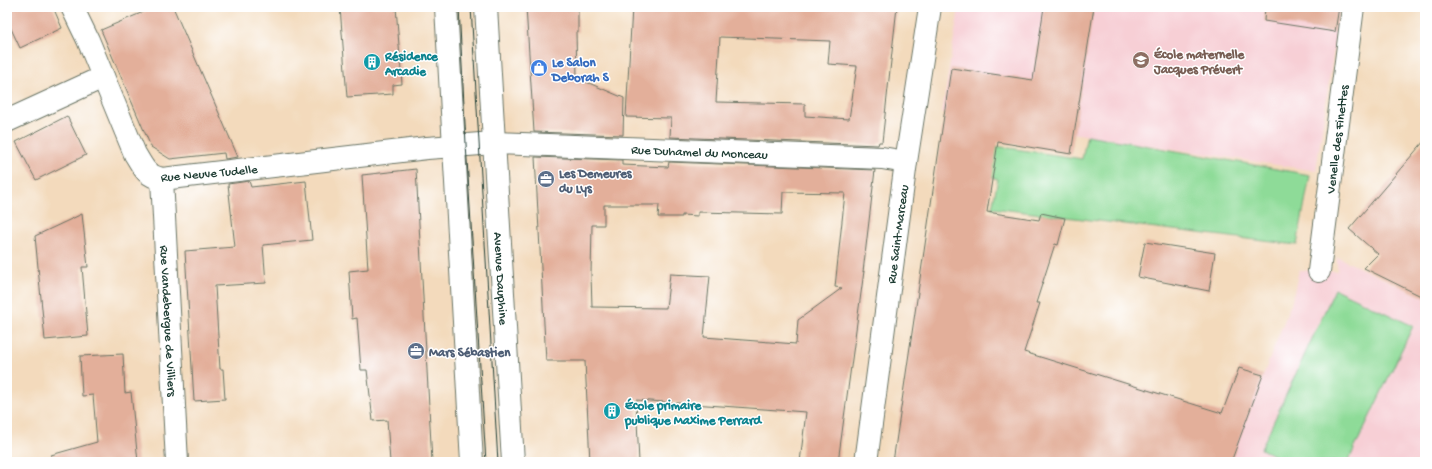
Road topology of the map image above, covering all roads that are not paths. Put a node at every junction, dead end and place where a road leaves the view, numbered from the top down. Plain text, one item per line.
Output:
1 (72, 7) edge
2 (446, 7) edge
3 (486, 7) edge
4 (930, 7) edge
5 (1353, 7) edge
6 (103, 77) junction
7 (7, 121) edge
8 (494, 143) junction
9 (454, 146) junction
10 (906, 162) junction
11 (162, 179) junction
12 (1319, 271) dead end
13 (177, 462) edge
14 (472, 462) edge
15 (512, 462) edge
16 (866, 462) edge

1 - 6 street, Rue Neuve Tudelle
2 - 9 street
3 - 8 street, Avenue Dauphine
4 - 10 street, Rue Saint-Marceau
5 - 12 street, Venelle des Finettes
6 - 7 street
6 - 11 street, Rue Neuve Tudelle
8 - 9 street
8 - 10 street, Rue Duhamel du Monceau
8 - 15 street, Avenue Dauphine
9 - 11 street, Rue Neuve Tudelle
9 - 14 street
10 - 16 street, Rue Saint-Marceau
11 - 13 street, Rue Vandebergue de Villiers

